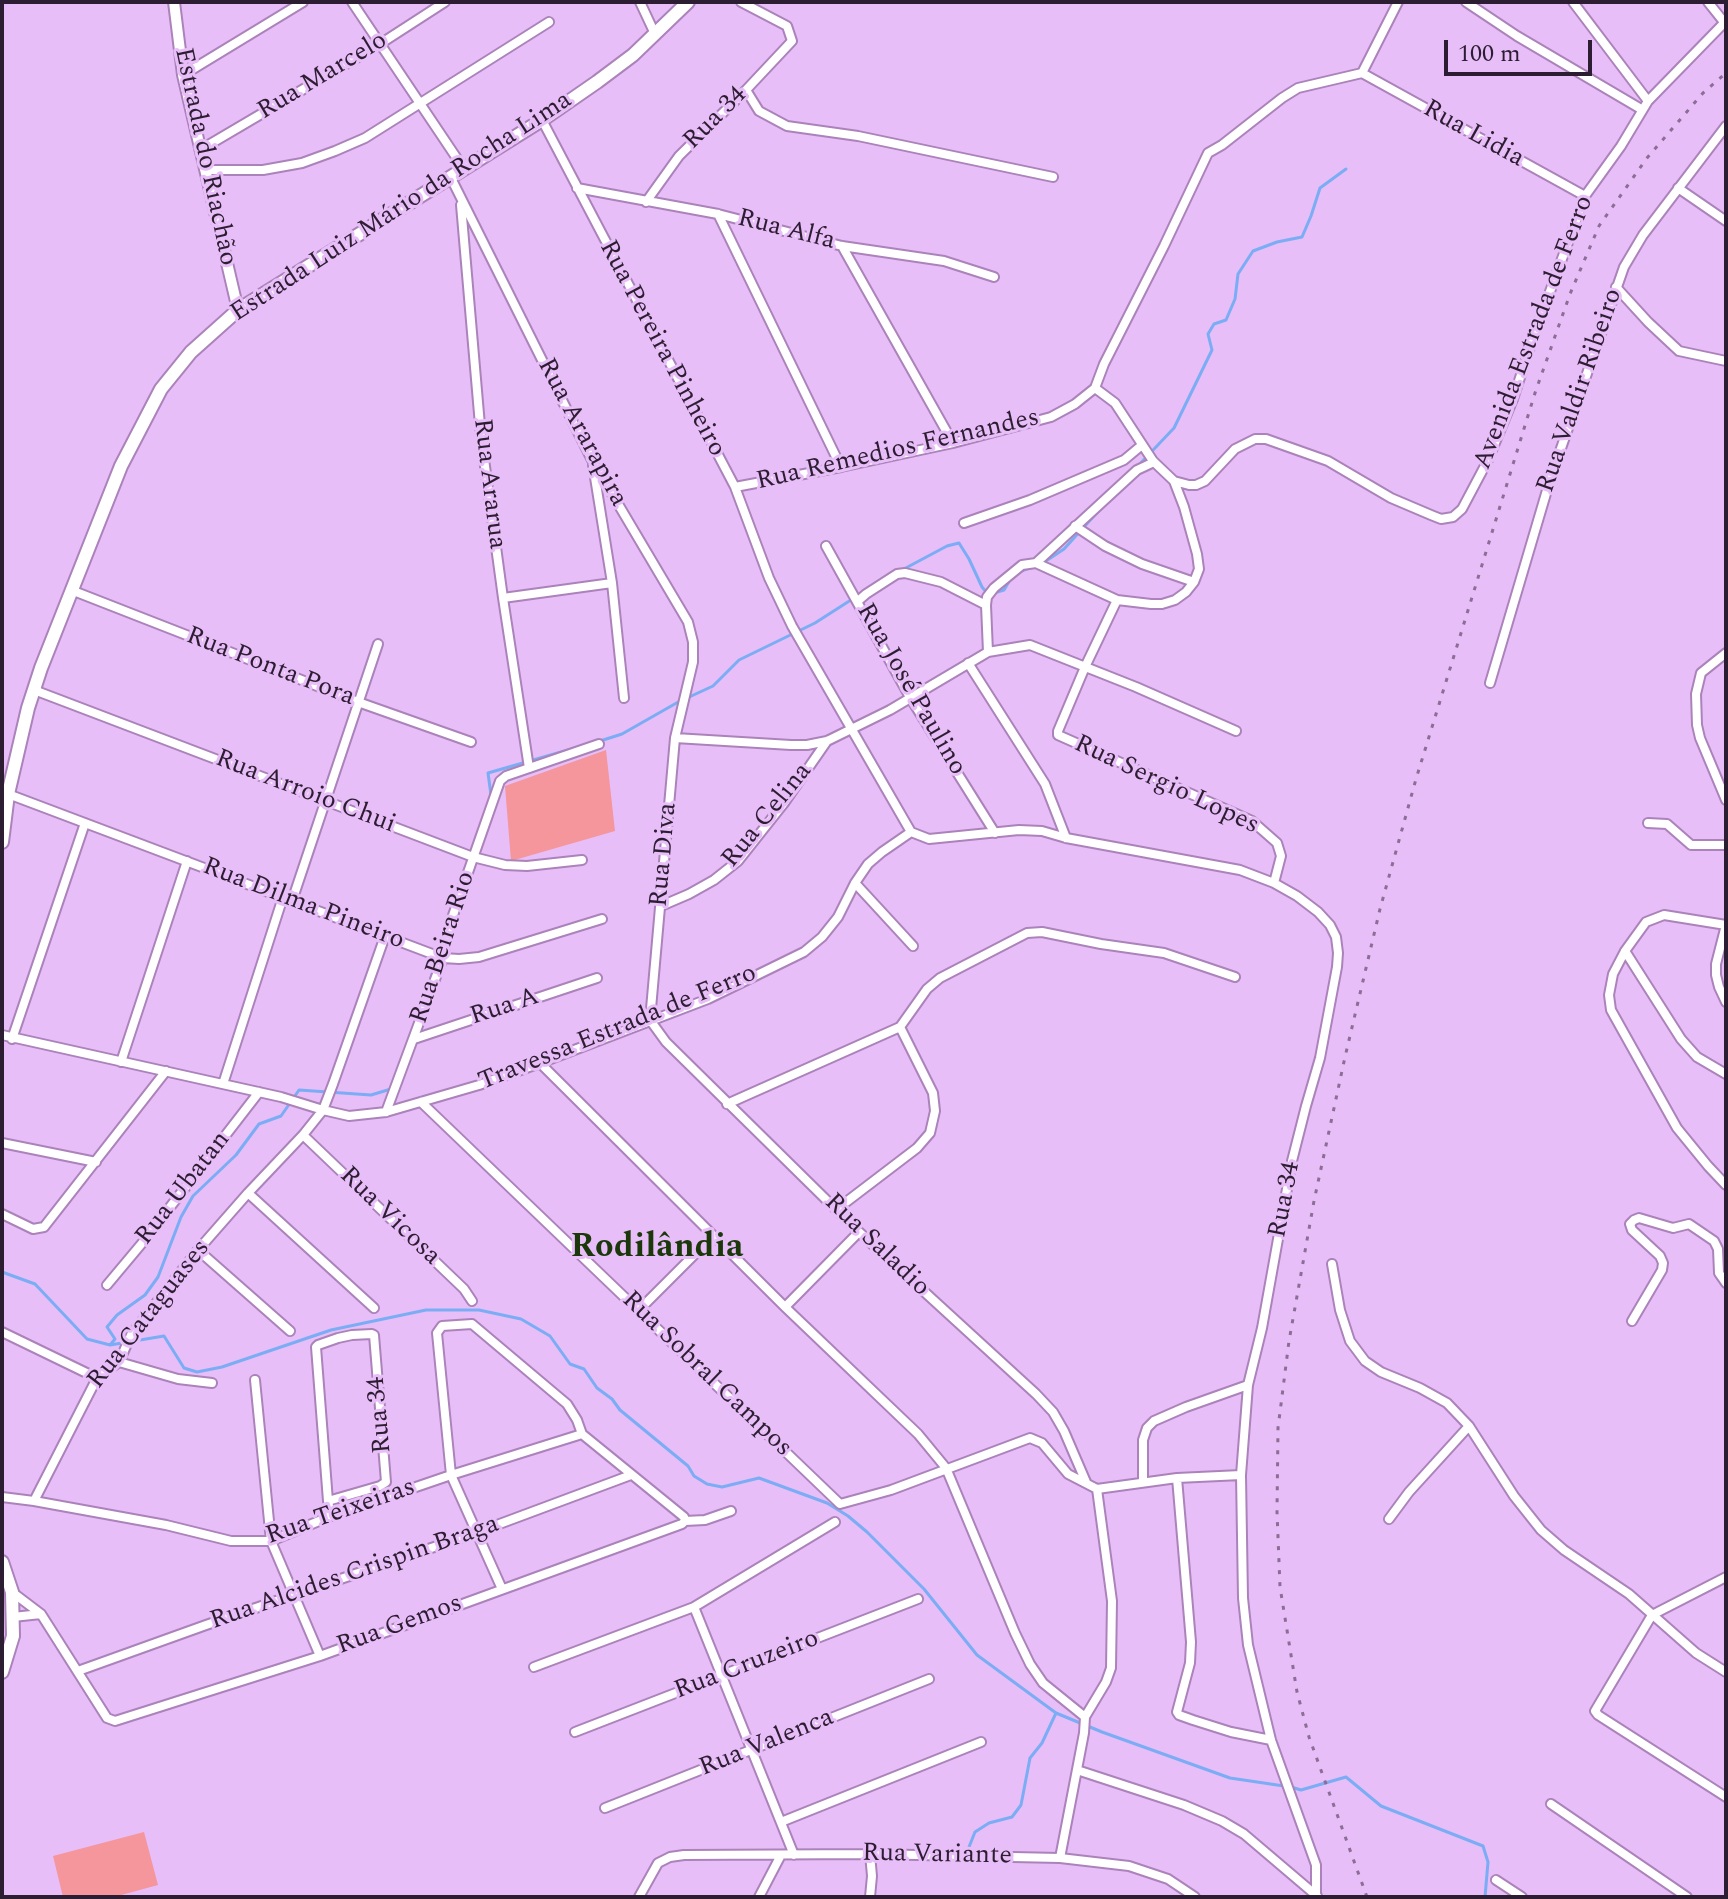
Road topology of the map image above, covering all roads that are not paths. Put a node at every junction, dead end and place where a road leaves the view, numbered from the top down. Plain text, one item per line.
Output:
1 (174, 2) edge
2 (303, 2) edge
3 (352, 2) edge
4 (445, 2) edge
5 (640, 2) edge
6 (688, 2) edge
7 (741, 2) edge
8 (1398, 2) edge
9 (1466, 2) edge
10 (1573, 2) edge
11 (1708, 2) edge
12 (549, 22) dead end
13 (1725, 22) edge
14 (655, 34) junction
15 (380, 44) junction
16 (1362, 73) junction
17 (183, 75) junction
18 (746, 90) junction
19 (1648, 101) junction
20 (419, 103) junction
21 (1641, 109) junction
22 (542, 120) junction
23 (1726, 126) edge
24 (200, 150) junction
25 (464, 169) junction
26 (206, 170) junction
27 (450, 176) junction
28 (1053, 177) dead end
29 (577, 188) junction
30 (1678, 188) junction
31 (1585, 196) junction
32 (460, 198) junction
33 (646, 202) junction
34 (718, 214) junction
35 (1726, 221) edge
36 (842, 246) junction
37 (994, 277) dead end
38 (1616, 287) junction
39 (238, 310) junction
40 (1726, 361) edge
41 (1095, 388) junction
42 (953, 443) junction
43 (1143, 447) junction
44 (592, 460) junction
45 (1153, 462) junction
46 (841, 467) junction
47 (1174, 481) junction
48 (735, 487) junction
49 (964, 523) dead end
50 (1075, 526) junction
51 (826, 546) dead end
52 (1036, 563) junction
53 (1194, 582) junction
54 (612, 583) junction
55 (71, 590) junction
56 (855, 597) junction
57 (503, 598) junction
58 (1117, 600) junction
59 (986, 605) junction
60 (378, 644) dead end
61 (988, 652) junction
62 (1726, 653) edge
63 (968, 663) junction
64 (1085, 667) junction
65 (1490, 683) dead end
66 (34, 690) junction
67 (687, 692) joint
68 (624, 698) dead end
69 (911, 699) junction
70 (358, 702) junction
71 (852, 730) junction
72 (1236, 731) dead end
73 (675, 738) junction
74 (827, 741) junction
75 (471, 742) dead end
76 (599, 744) dead end
77 (529, 768) junction
78 (8, 794) junction
79 (326, 800) junction
80 (1726, 800) edge
81 (85, 823) junction
82 (1648, 823) dead end
83 (911, 832) junction
84 (995, 833) junction
85 (1066, 838) junction
86 (2, 842) edge
87 (1726, 845) edge
88 (473, 857) junction
89 (582, 860) dead end
90 (187, 861) junction
91 (855, 883) junction
92 (1274, 883) junction
93 (288, 899) junction
94 (661, 906) junction
95 (602, 919) dead end
96 (1726, 925) edge
97 (385, 936) junction
98 (913, 946) dead end
99 (1625, 951) junction
100 (439, 956) junction
101 (1235, 977) dead end
102 (597, 978) dead end
103 (1726, 1002) edge
104 (650, 1020) junction
105 (900, 1027) junction
106 (2, 1035) edge
107 (12, 1039) junction
108 (414, 1039) junction
109 (121, 1062) junction
110 (540, 1063) junction
111 (166, 1071) junction
112 (1726, 1074) edge
113 (223, 1084) junction
114 (259, 1092) junction
115 (421, 1102) junction
116 (727, 1104) junction
117 (324, 1107) junction
118 (386, 1112) junction
119 (303, 1135) junction
120 (2, 1143) edge
121 (96, 1162) junction
122 (1726, 1185) edge
123 (248, 1193) junction
124 (837, 1209) junction
125 (2, 1214) edge
126 (859, 1232) junction
127 (713, 1236) junction
128 (198, 1250) junction
129 (1332, 1264) dead end
130 (1726, 1283) edge
131 (107, 1285) dead end
132 (472, 1301) dead end
133 (785, 1307) junction
134 (374, 1308) dead end
135 (639, 1310) junction
136 (1632, 1321) dead end
137 (290, 1331) dead end
138 (2, 1332) edge
139 (119, 1362) junction
140 (97, 1378) junction
141 (255, 1380) dead end
142 (212, 1383) dead end
143 (1248, 1385) junction
144 (1469, 1426) junction
145 (582, 1434) junction
146 (946, 1468) junction
147 (451, 1475) junction
148 (631, 1475) junction
149 (1241, 1475) junction
150 (1177, 1478) junction
151 (1086, 1482) junction
152 (1143, 1482) junction
153 (1097, 1489) junction
154 (2, 1497) edge
155 (34, 1501) junction
156 (328, 1501) junction
157 (731, 1511) dead end
158 (331, 1516) junction
159 (1389, 1519) dead end
160 (685, 1521) junction
161 (835, 1522) dead end
162 (478, 1532) junction
163 (271, 1541) junction
164 (2, 1562) edge
165 (1726, 1577) edge
166 (502, 1589) junction
167 (12, 1592) junction
168 (293, 1595) junction
169 (918, 1599) dead end
170 (694, 1607) junction
171 (41, 1614) junction
172 (1652, 1615) junction
173 (13, 1617) junction
174 (320, 1656) junction
175 (534, 1667) dead end
176 (78, 1671) junction
177 (2, 1672) edge
178 (1726, 1672) edge
179 (722, 1676) junction
180 (929, 1679) dead end
181 (1085, 1719) junction
182 (575, 1732) dead end
183 (1271, 1740) junction
184 (981, 1742) dead end
185 (752, 1750) junction
186 (1077, 1770) junction
187 (1726, 1797) edge
188 (1551, 1804) dead end
189 (605, 1808) dead end
190 (781, 1822) junction
191 (870, 1854) junction
192 (781, 1855) junction
193 (794, 1855) junction
194 (1060, 1858) junction
195 (1496, 1880) dead end
196 (1317, 1896) edge
197 (639, 1897) edge
198 (759, 1897) edge
199 (870, 1897) edge
200 (1195, 1897) edge
201 (1522, 1897) edge
202 (1687, 1897) edge

1 - 17 street, Estrada do Riachão
2 - 17 street
3 - 15 street
4 - 15 street, Rua Marcelo
5 - 14 street
6 - 14 main road, Estrada Luiz Mário da Rocha Lima
7 - 18 street, Rua 34
8 - 16 street
9 - 21 street
10 - 19 street
11 - 13 street
12 - 20 street
13 - 19 street, Avenida Estrada de Ferro
14 - 22 main road, Estrada Luiz Mário da Rocha Lima
15 - 20 street
15 - 24 street, Rua Marcelo
16 - 31 street, Rua Lidia
16 - 41 street
17 - 24 street, Estrada do Riachão
18 - 28 street
18 - 33 street, Rua 34
19 - 21 street, Avenida Estrada de Ferro
20 - 25 street
20 - 26 street
21 - 31 street, Avenida Estrada de Ferro
22 - 25 main road, Estrada Luiz Mário da Rocha Lima
22 - 29 street, Rua Pereira Pinheiro
23 - 30 street, Rua Valdir Ribeiro
24 - 26 street, Estrada do Riachão
25 - 27 main road, Estrada Luiz Mário da Rocha Lima
26 - 39 street, Estrada do Riachão
27 - 32 street, Rua Ararapira
27 - 39 main road, Estrada Luiz Mário da Rocha Lima
29 - 33 street, Rua Alfa
29 - 48 street, Rua Pereira Pinheiro
30 - 35 street
30 - 38 street, Rua Valdir Ribeiro
31 - 47 street, Avenida Estrada de Ferro
32 - 44 street, Rua Ararapira
32 - 57 street, Rua Ararua
33 - 34 street, Rua Alfa
34 - 36 street, Rua Alfa
34 - 46 street
36 - 37 street, Rua Alfa
36 - 42 street
38 - 40 street
38 - 65 street, Rua Valdir Ribeiro
39 - 55 main road, Estrada Luiz Mário da Rocha Lima
41 - 42 street, Rua Remedios Fernandes
41 - 43 street
42 - 46 street, Rua Remedios Fernandes
43 - 45 street
43 - 49 street
44 - 54 street
44 - 67 street, Rua Ararapira
45 - 47 street
45 - 50 street
46 - 48 street, Rua Remedios Fernandes
47 - 53 street
48 - 71 street, Rua Pereira Pinheiro
50 - 52 street
50 - 53 street
51 - 56 street, Rua José Paulino
52 - 58 street
52 - 59 street
53 - 58 street
54 - 57 street
54 - 68 street
55 - 66 main road, Estrada Luiz Mário da Rocha Lima
55 - 70 street, Rua Ponta Pora
56 - 59 street
56 - 69 street, Rua José Paulino
57 - 77 street, Rua Ararua
58 - 64 street
59 - 61 street
60 - 70 street
61 - 63 street
61 - 64 street
62 - 80 street
63 - 69 street
63 - 85 street
64 - 72 street
64 - 92 street, Rua Sergio Lopes
66 - 78 main road, Estrada Luiz Mário da Rocha Lima
66 - 79 street, Rua Arroio Chui
67 - 73 street, Rua Diva
69 - 71 street
69 - 84 street, Rua José Paulino
70 - 75 street, Rua Ponta Pora
70 - 79 street
71 - 74 street
71 - 83 street, Rua Pereira Pinheiro
73 - 74 street
73 - 94 street, Rua Diva
74 - 94 street, Rua Celina
76 - 77 street, Rua Beira Rio
77 - 88 street, Rua Beira Rio
78 - 81 street, Rua Dilma Pineiro
78 - 86 main road, Estrada Luiz Mário da Rocha Lima
79 - 88 street, Rua Arroio Chui
79 - 93 street
81 - 90 street, Rua Dilma Pineiro
81 - 107 street
82 - 87 street
83 - 84 street
83 - 91 street, Travessa Estrada de Ferro
84 - 85 street
85 - 92 street
88 - 89 street, Rua Arroio Chui
88 - 100 street, Rua Beira Rio
90 - 93 street, Rua Dilma Pineiro
90 - 109 street
91 - 98 street
91 - 104 street, Travessa Estrada de Ferro
92 - 143 street, Rua 34
93 - 97 street, Rua Dilma Pineiro
93 - 113 street
94 - 104 street, Rua Diva
95 - 100 street, Rua Dilma Pineiro
96 - 99 street
96 - 103 street
97 - 100 street, Rua Dilma Pineiro
97 - 117 street, Rua Cataguases
99 - 112 street
99 - 122 street
100 - 108 street, Rua Beira Rio
101 - 105 street
102 - 108 street, Rua A
104 - 110 street, Travessa Estrada de Ferro
104 - 116 street, Rua Saladio
105 - 116 street
105 - 124 street
106 - 107 street, Travessa Estrada de Ferro
107 - 109 street, Travessa Estrada de Ferro
108 - 118 street, Rua Beira Rio
109 - 111 street, Travessa Estrada de Ferro
110 - 115 street, Travessa Estrada de Ferro
110 - 127 street
111 - 113 street, Travessa Estrada de Ferro
111 - 121 street
113 - 114 street, Travessa Estrada de Ferro
114 - 117 street, Travessa Estrada de Ferro
114 - 131 street, Rua Ubatan
115 - 118 street, Travessa Estrada de Ferro
115 - 135 street, Rua Sobral Campos
116 - 124 street, Rua Saladio
117 - 118 street, Travessa Estrada de Ferro
117 - 119 street, Rua Cataguases
119 - 123 street, Rua Cataguases
119 - 132 street, Rua Vicosa
120 - 121 street
121 - 125 street
123 - 128 street, Rua Cataguases
123 - 134 street
124 - 126 street, Rua Saladio
126 - 133 street
126 - 151 street, Rua Saladio
127 - 133 street
127 - 135 street
128 - 137 street
128 - 139 street, Rua Cataguases
129 - 144 street
130 - 136 street
133 - 146 street
135 - 146 street, Rua Sobral Campos
138 - 140 street
139 - 140 street, Rua Cataguases
139 - 142 street
140 - 155 street, Rua Cataguases
141 - 163 street
143 - 149 street, Rua 34
143 - 152 street
144 - 159 street
144 - 172 street
145 - 147 street, Rua Teixeiras
145 - 147 street
145 - 148 street
146 - 151 street
146 - 181 street
147 - 158 street, Rua Teixeiras
147 - 162 street
148 - 160 street
148 - 162 street, Rua Alcides Crispin Braga
149 - 150 street
149 - 183 street
150 - 152 street
150 - 183 street
151 - 153 street
152 - 153 street
153 - 181 street
154 - 155 street, Rua Teixeiras
155 - 163 street, Rua Teixeiras
156 - 156 street, Rua 34
156 - 158 street
157 - 160 street, Rua Gemos
158 - 163 street, Rua Teixeiras
160 - 166 street, Rua Gemos
161 - 170 street
162 - 166 street
162 - 168 street, Rua Alcides Crispin Braga
163 - 168 street
164 - 167 main road
165 - 172 street
166 - 174 street, Rua Gemos
167 - 171 street
167 - 173 main road
168 - 174 street
168 - 176 street, Rua Alcides Crispin Braga
169 - 179 street, Rua Cruzeiro
170 - 175 street
170 - 179 street
171 - 173 street
171 - 176 street
172 - 178 street
172 - 187 street
173 - 177 main road
174 - 176 street, Rua Gemos
179 - 182 street, Rua Cruzeiro
179 - 185 street
180 - 185 street, Rua Valenca
181 - 186 street
183 - 196 street
184 - 190 street
185 - 189 street, Rua Valenca
185 - 190 street
186 - 194 street
186 - 196 street
188 - 202 street
190 - 193 street
191 - 193 street, Rua Variante
191 - 194 street, Rua Variante
191 - 199 street
192 - 193 street, Rua Variante
192 - 197 street, Rua Variante
192 - 198 street
194 - 200 street, Rua Variante
195 - 201 street

